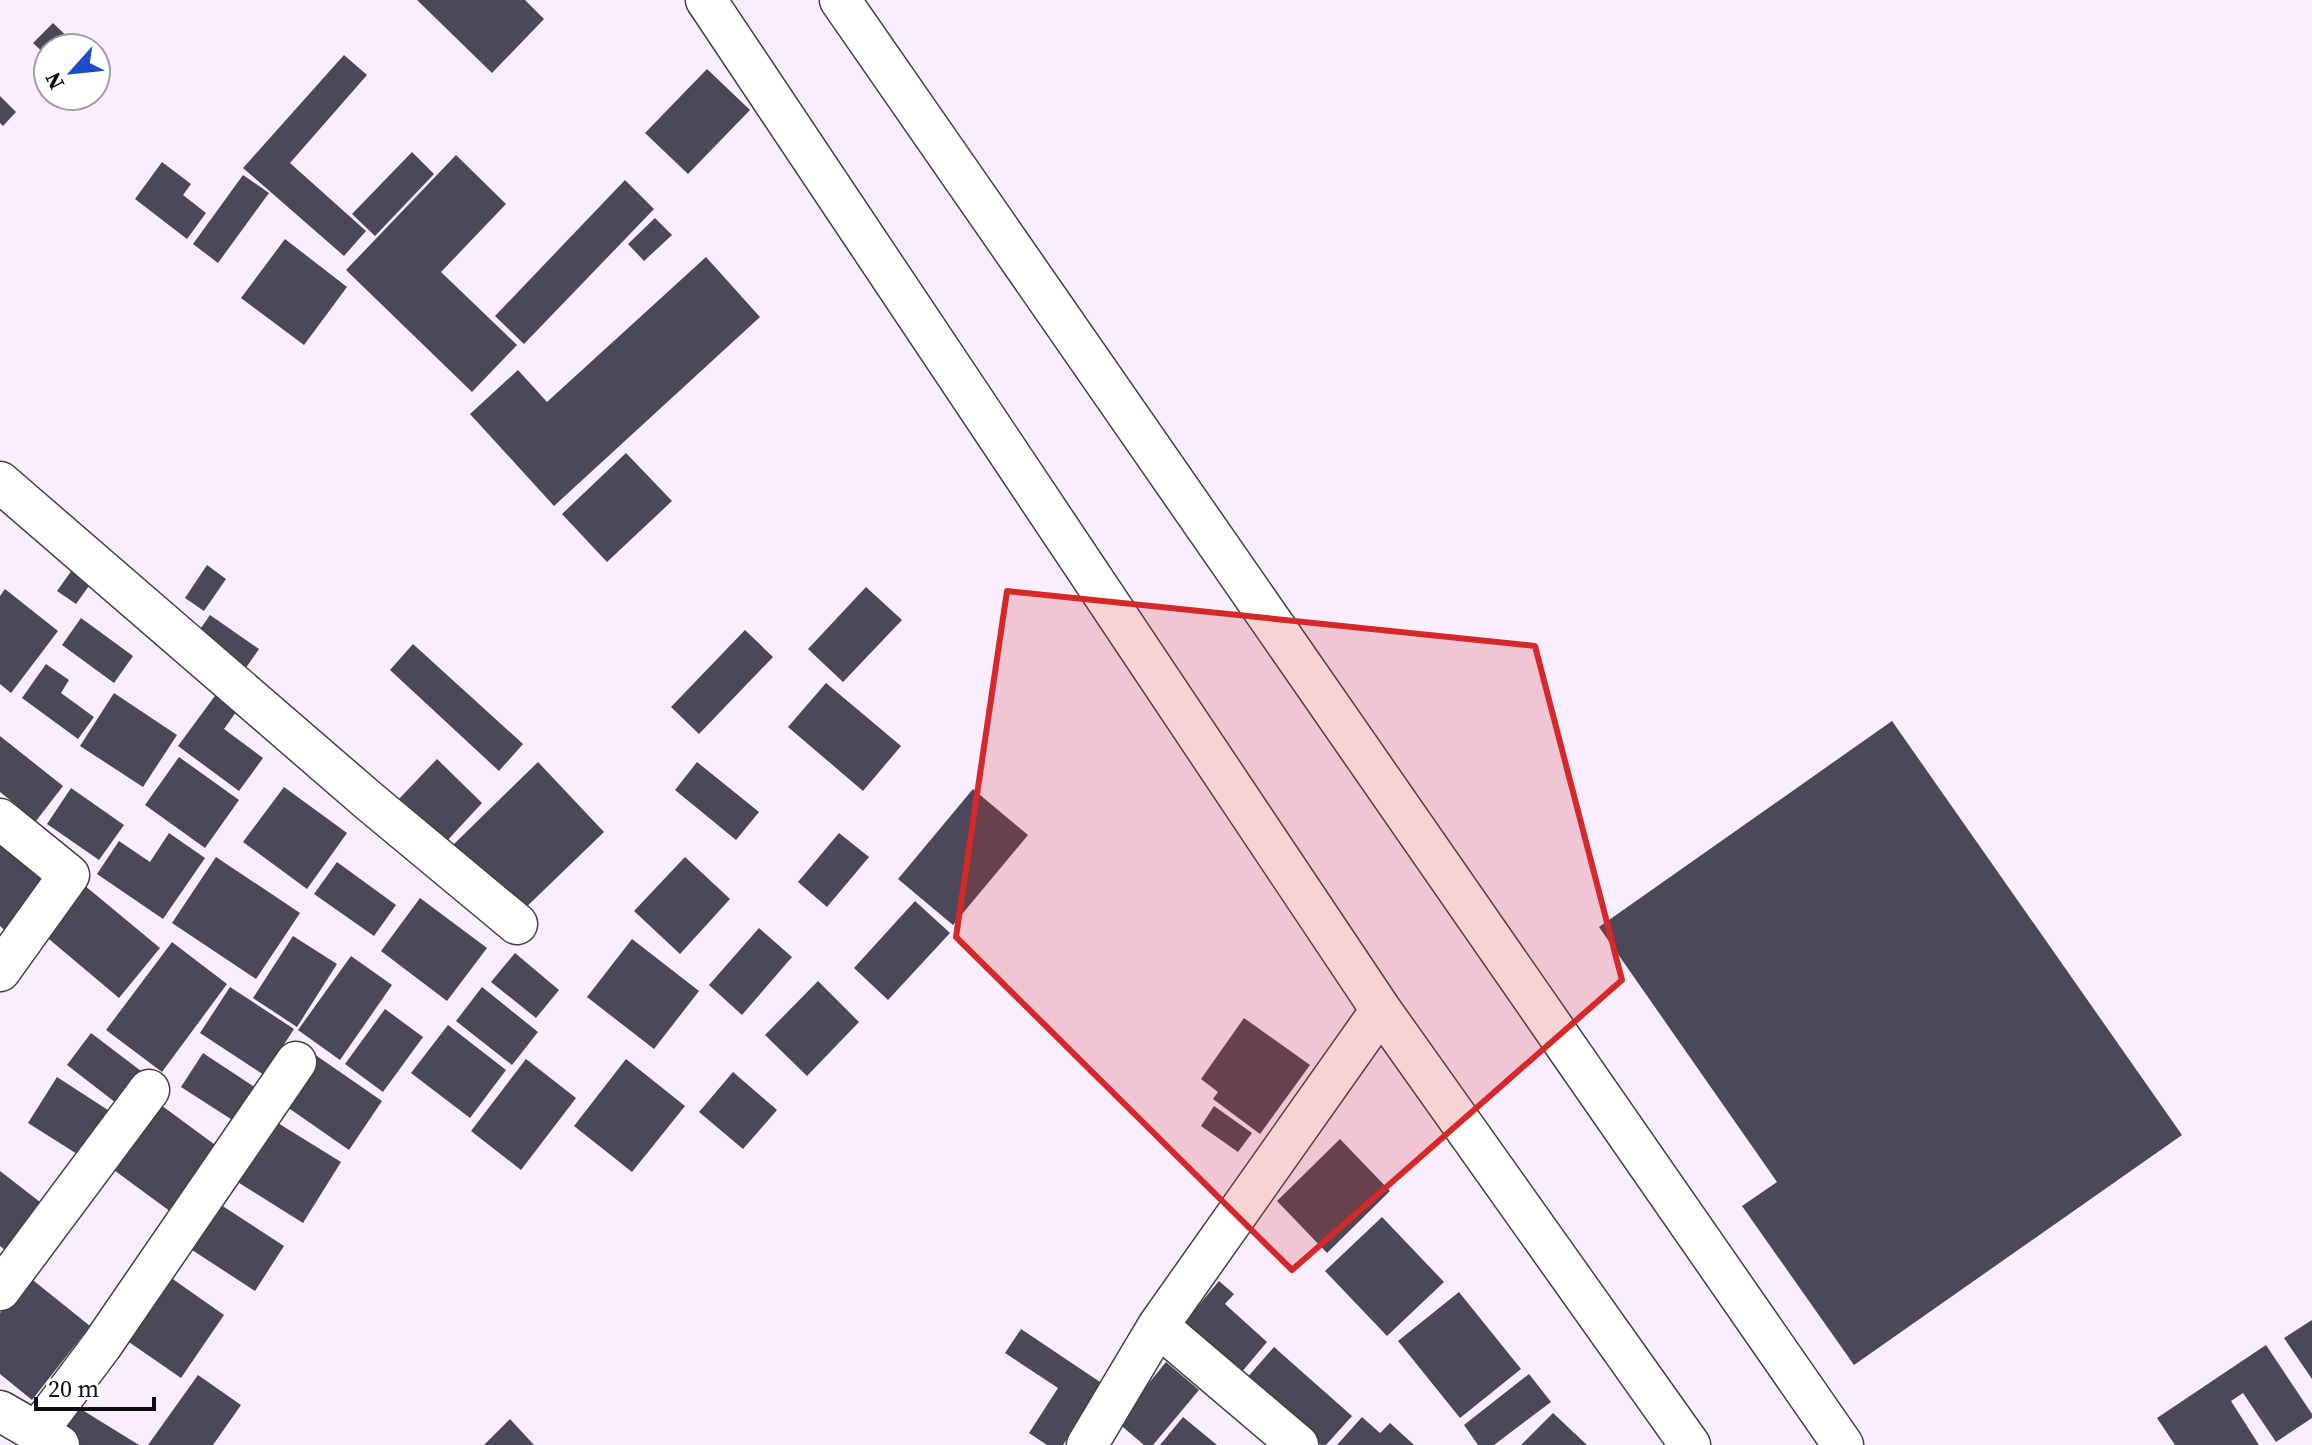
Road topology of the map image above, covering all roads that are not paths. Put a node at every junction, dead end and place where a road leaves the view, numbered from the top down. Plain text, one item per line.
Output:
1 (706, 0) edge
2 (840, 0) edge
3 (0, 482) edge
4 (0, 819) edge
5 (517, 924) dead end
6 (0, 971) edge
7 (1381, 1010) junction
8 (296, 1062) dead end
9 (149, 1090) dead end
10 (0, 1290) edge
11 (1158, 1326) junction
12 (0, 1411) edge
13 (48, 1438) edge
14 (1087, 1445) edge
15 (1298, 1445) edge
16 (1690, 1445) edge
17 (1843, 1445) edge

1 - 7 street
2 - 17 street
3 - 5 street
4 - 6 street
7 - 11 street
7 - 16 street
8 - 13 street
9 - 10 street
11 - 14 street
11 - 15 street
12 - 13 street

